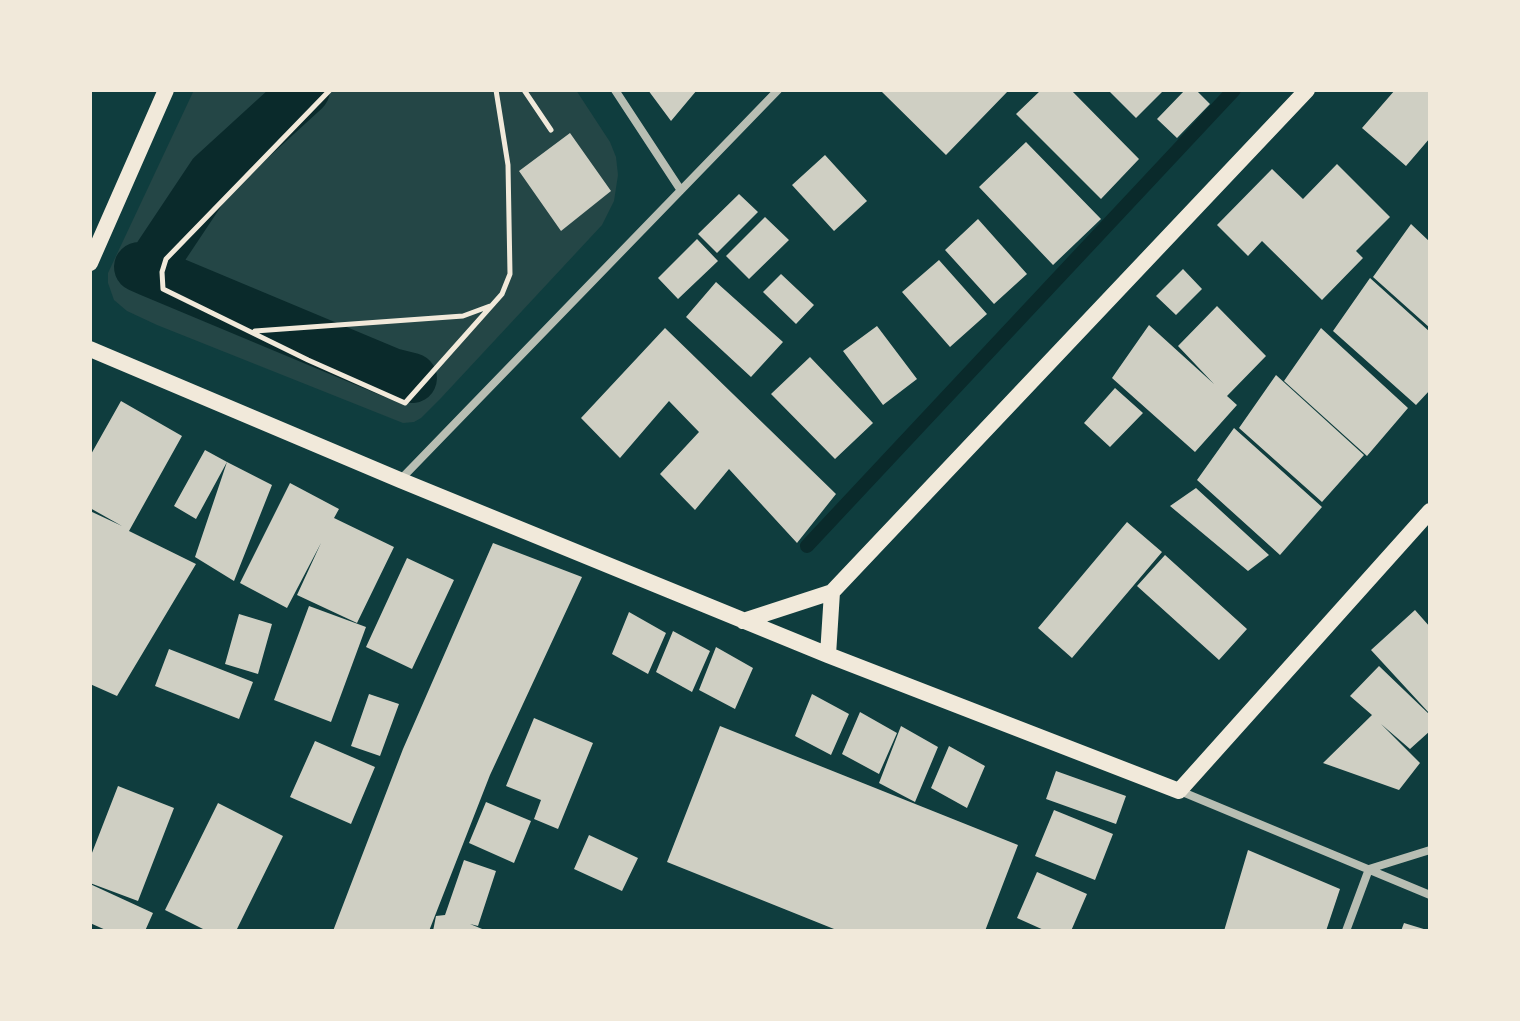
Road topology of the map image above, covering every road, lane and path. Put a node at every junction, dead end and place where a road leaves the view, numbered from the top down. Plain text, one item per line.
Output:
1 (166, 90) edge
2 (330, 90) edge
3 (496, 90) edge
4 (524, 90) edge
5 (615, 90) edge
6 (778, 90) edge
7 (1307, 90) edge
8 (551, 130) dead end
9 (680, 189) junction
10 (90, 263) edge
11 (491, 306) junction
12 (253, 331) junction
13 (90, 349) edge
14 (400, 480) junction
15 (1430, 511) edge
16 (832, 592) junction
17 (743, 621) junction
18 (828, 655) junction
19 (1179, 791) junction
20 (1430, 850) edge
21 (1369, 869) junction
22 (1430, 895) edge
23 (1346, 931) edge

1 - 10 main road
2 - 12 path
3 - 11 path
4 - 8 path
5 - 9 street
6 - 9 street
7 - 16 main road
9 - 14 street
11 - 12 path
11 - 12 path
13 - 14 main road
14 - 17 main road
15 - 19 main road
16 - 17 main road
16 - 18 main road
17 - 18 main road
18 - 19 main road
19 - 21 street
20 - 21 street
21 - 22 street
21 - 23 street

